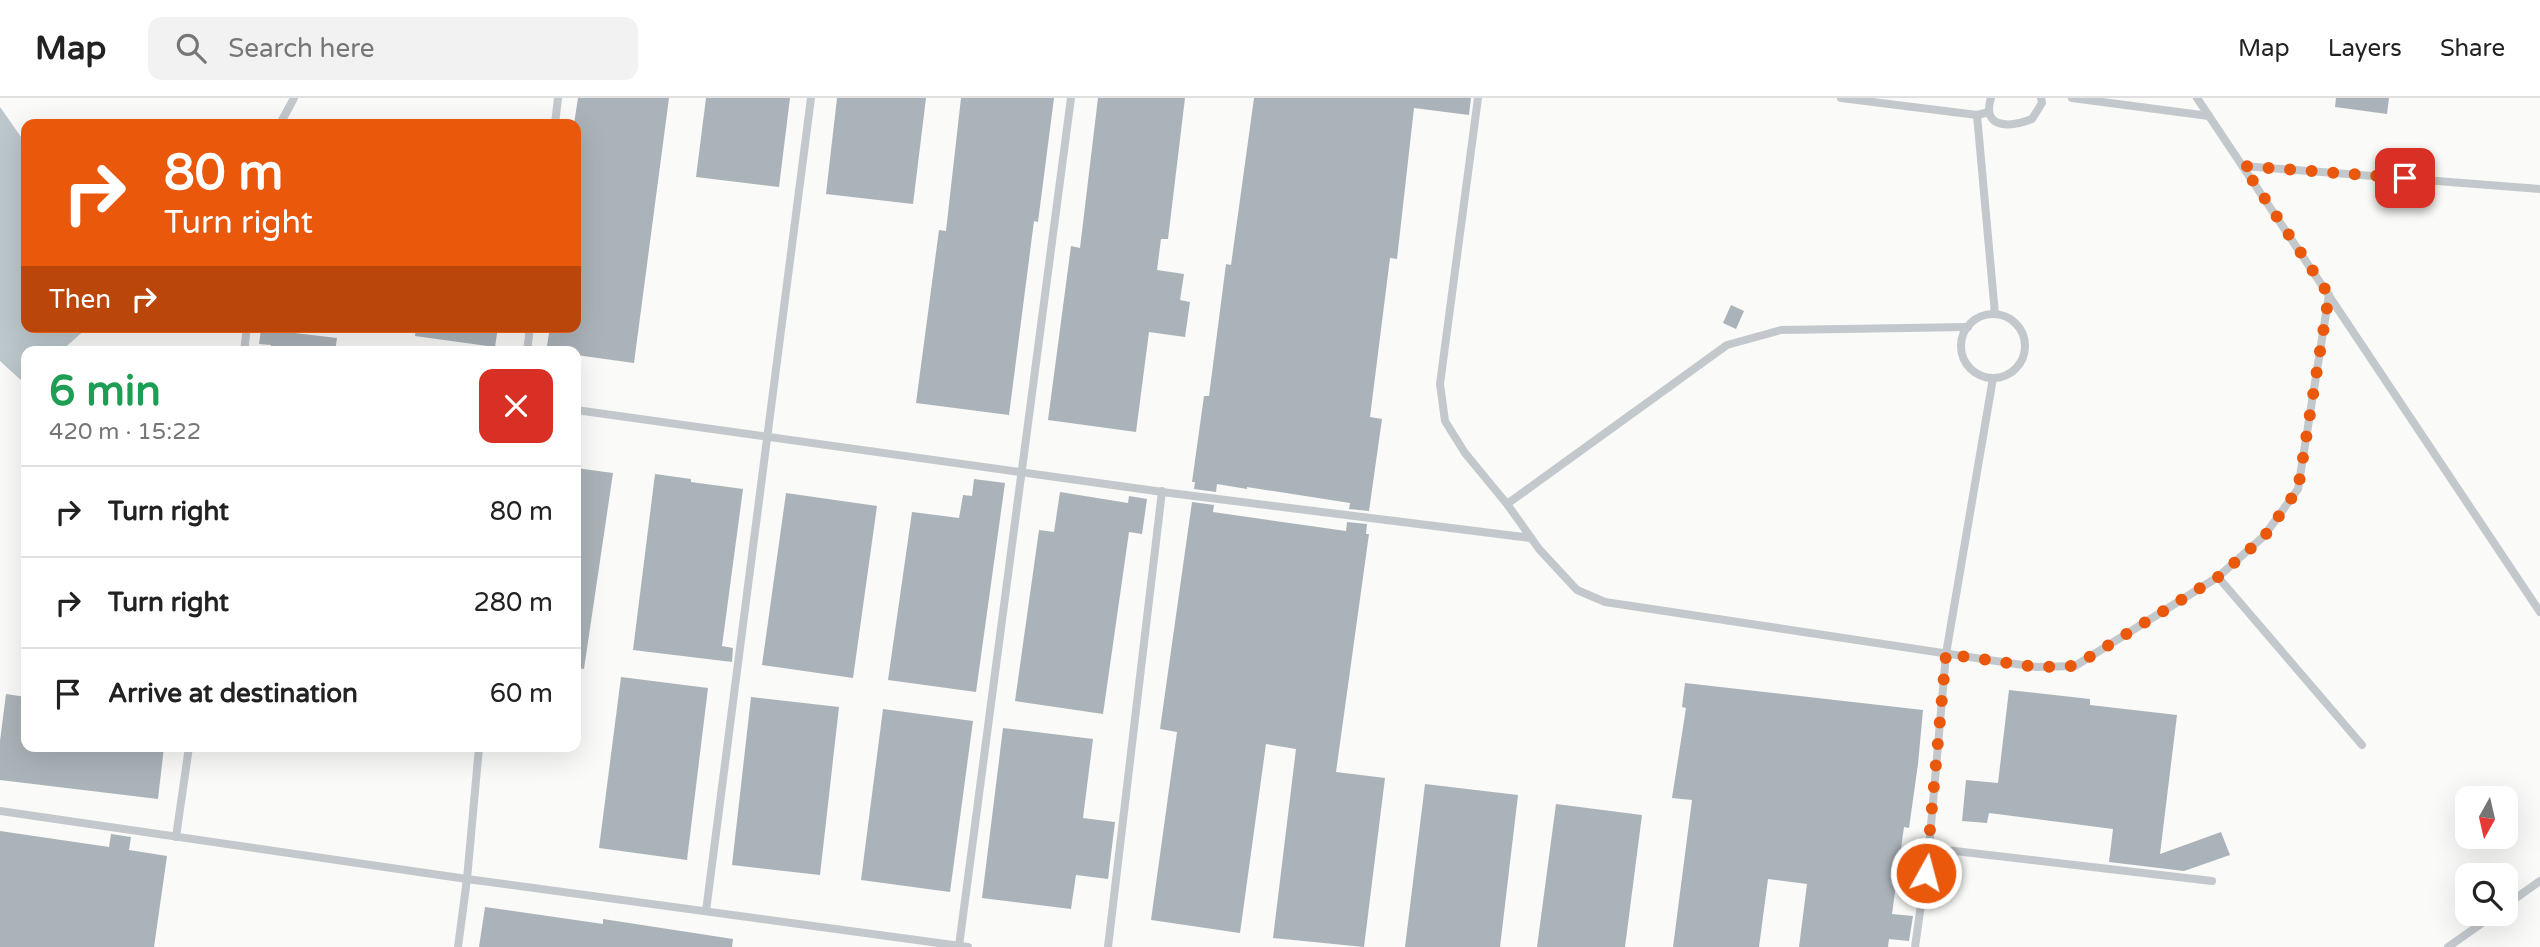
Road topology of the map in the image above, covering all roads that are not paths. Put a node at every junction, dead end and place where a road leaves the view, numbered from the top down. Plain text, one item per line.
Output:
1 (294, 98) edge
2 (558, 98) edge
3 (811, 98) edge
4 (1071, 98) edge
5 (1478, 98) edge
6 (1841, 98) edge
7 (1991, 98) edge
8 (2041, 98) edge
9 (2072, 98) edge
10 (2197, 98) edge
11 (1989, 112) junction
12 (1976, 115) junction
13 (2209, 116) junction
14 (283, 119) edge
15 (556, 119) edge
16 (2243, 166) junction
17 (2540, 189) edge
18 (2329, 295) junction
19 (1995, 314) junction
20 (1968, 327) junction
21 (1993, 378) junction
22 (581, 411) edge
23 (766, 437) junction
24 (1021, 472) junction
25 (1162, 491) junction
26 (1507, 504) junction
27 (1531, 538) junction
28 (2218, 577) junction
29 (2540, 612) edge
30 (1946, 654) junction
31 (2362, 745) dead end
32 (188, 752) edge
33 (479, 752) edge
34 (0, 811) edge
35 (176, 837) junction
36 (1929, 848) junction
37 (467, 879) junction
38 (2213, 881) dead end
39 (2540, 881) edge
40 (2518, 897) edge
41 (706, 911) junction
42 (2478, 926) edge
43 (963, 946) edge
44 (458, 947) edge
45 (1108, 947) edge
46 (1915, 947) edge
47 (2448, 947) edge

1 - 14 lane
2 - 15 lane
3 - 23 lane
4 - 24 lane
5 - 26 lane
6 - 12 lane
7 - 11 lane
8 - 11 lane
9 - 13 lane
10 - 13 lane
11 - 12 lane
12 - 19 lane
13 - 16 lane
16 - 17 lane
16 - 18 lane
18 - 28 lane
18 - 29 lane
19 - 20 lane
19 - 21 lane
20 - 21 lane
20 - 26 lane
21 - 30 lane
22 - 23 lane
23 - 24 lane
23 - 41 lane
24 - 25 lane
24 - 43 lane
25 - 27 lane
25 - 45 lane
26 - 27 lane
27 - 30 lane
28 - 30 lane
28 - 31 lane
30 - 36 lane
32 - 35 lane
33 - 37 lane
34 - 35 lane
35 - 37 lane
36 - 38 lane
36 - 46 lane
37 - 41 lane
37 - 44 lane
39 - 40 lane
41 - 43 lane
42 - 47 lane

